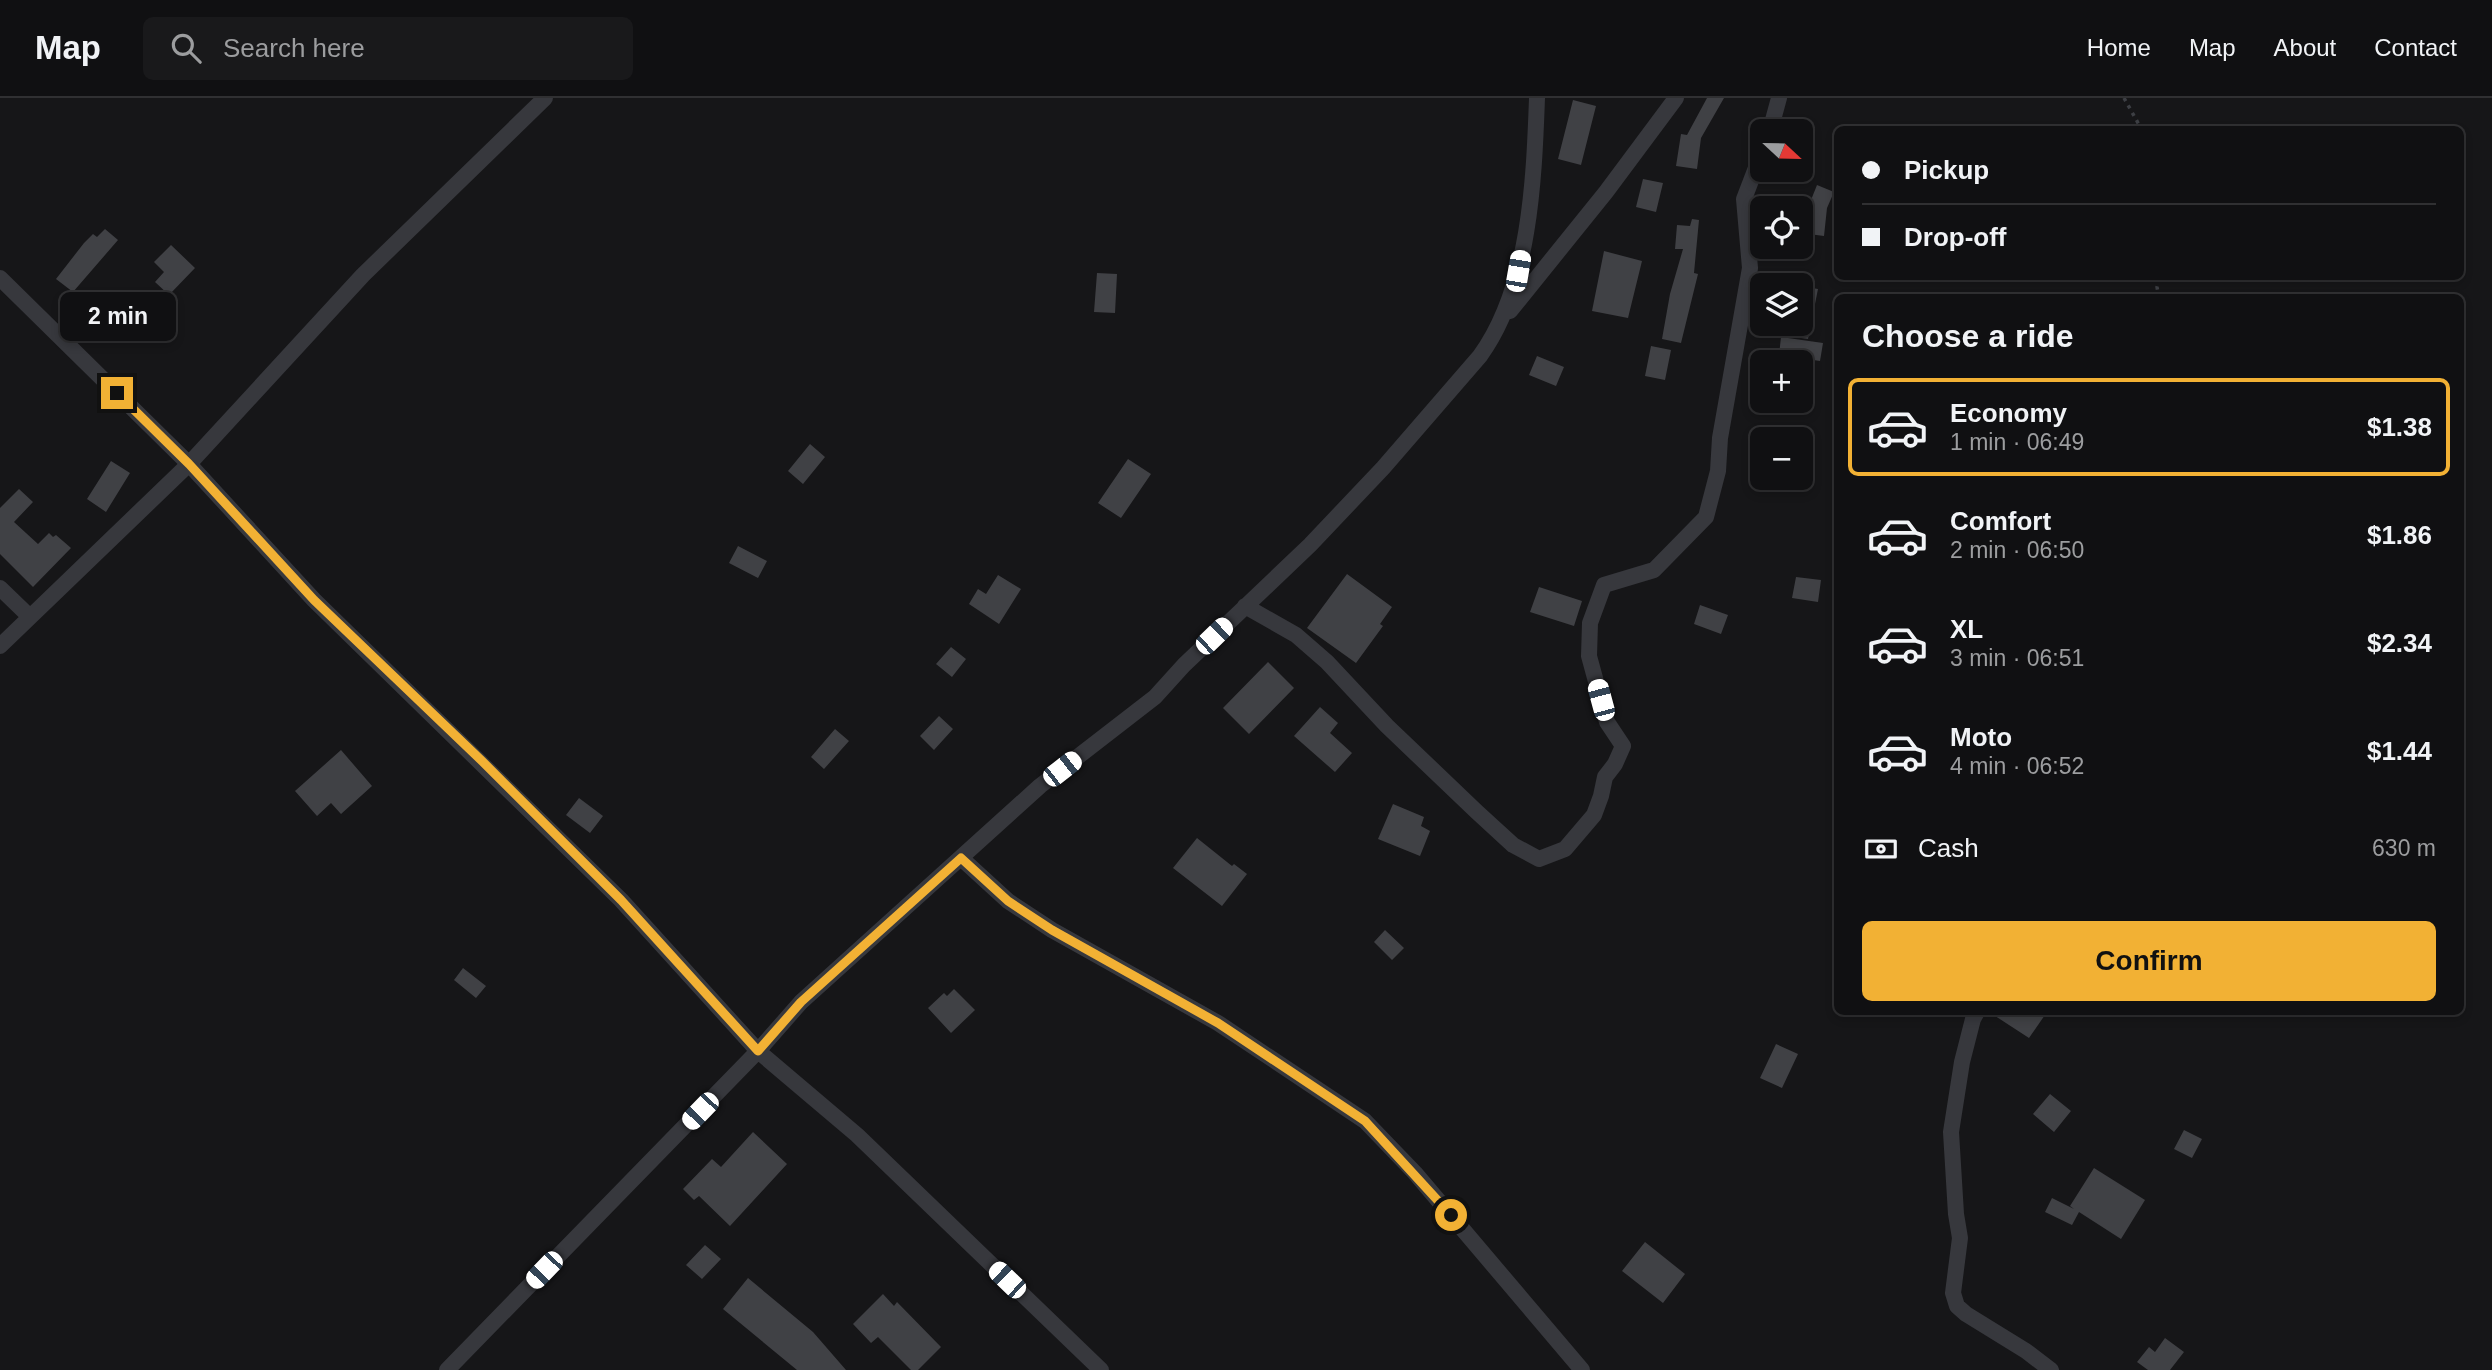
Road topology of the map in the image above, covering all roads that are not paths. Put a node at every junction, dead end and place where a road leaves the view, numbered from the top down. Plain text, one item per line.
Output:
1 (545, 98) edge
2 (1537, 98) edge
3 (1676, 98) edge
4 (1779, 98) edge
5 (1773, 119) edge
6 (1751, 182) edge
7 (0, 278) edge
8 (1502, 321) junction
9 (189, 464) junction
10 (0, 588) edge
11 (1245, 606) junction
12 (29, 616) junction
13 (0, 646) edge
14 (961, 858) junction
15 (1975, 1015) edge
16 (758, 1051) junction
17 (447, 1370) edge
18 (1101, 1370) edge
19 (1581, 1370) edge
20 (2051, 1370) edge

1 - 9 street
2 - 8 street
3 - 8 street
4 - 5 street
6 - 11 street
7 - 9 street
8 - 11 street
9 - 12 street
9 - 16 street
10 - 12 street
11 - 14 street
12 - 13 street
14 - 16 street
14 - 19 street
15 - 20 street
16 - 17 street
16 - 18 street

